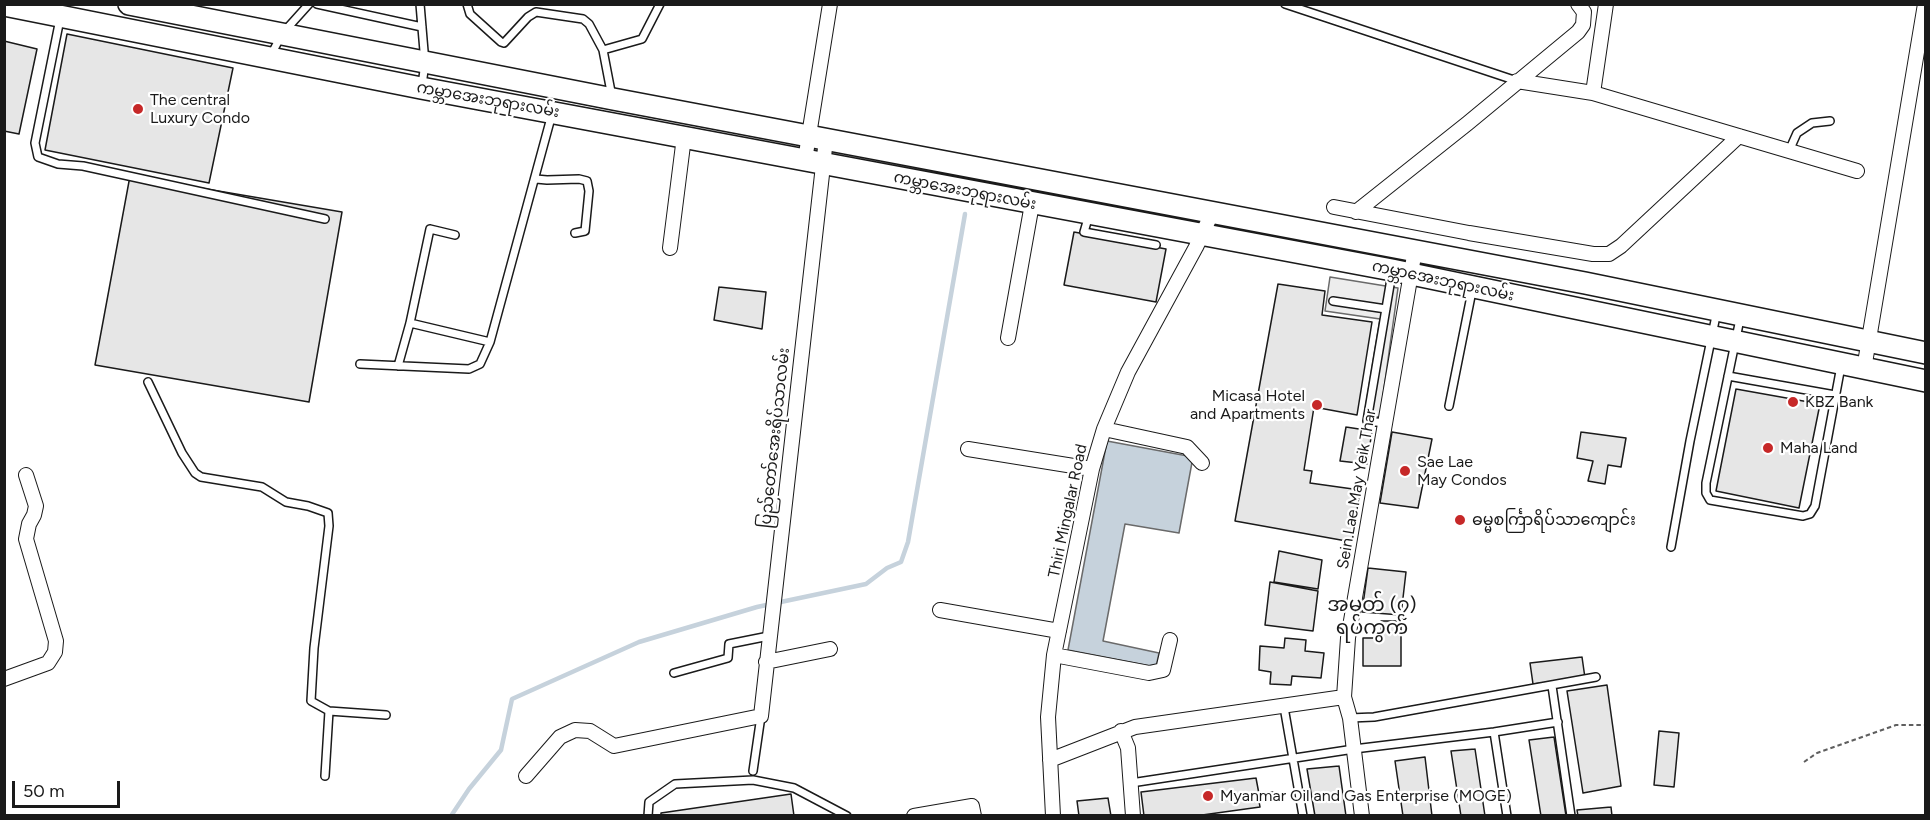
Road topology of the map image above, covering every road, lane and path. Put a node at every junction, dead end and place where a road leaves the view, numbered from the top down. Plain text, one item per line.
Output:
1 (129, 4) edge
2 (309, 4) edge
3 (316, 4) edge
4 (420, 4) edge
5 (467, 4) edge
6 (660, 4) edge
7 (830, 4) edge
8 (1285, 4) edge
9 (1578, 4) edge
10 (1606, 4) edge
11 (1924, 4) edge
12 (4, 5) edge
13 (61, 16) junction
14 (422, 27) junction
15 (282, 34) junction
16 (603, 50) junction
17 (270, 58) junction
18 (425, 63) junction
19 (1517, 81) junction
20 (421, 88) junction
21 (1593, 93) junction
22 (613, 99) junction
23 (553, 112) junction
24 (1830, 121) dead end
25 (609, 123) junction
26 (1739, 136) junction
27 (684, 137) junction
28 (817, 137) junction
29 (1789, 151) junction
30 (814, 162) junction
31 (1857, 171) dead end
32 (536, 179) junction
33 (1032, 204) junction
34 (1334, 207) dead end
35 (1356, 212) junction
36 (1212, 213) junction
37 (1089, 214) junction
38 (325, 219) dead end
39 (575, 233) dead end
40 (454, 235) dead end
41 (1202, 236) junction
42 (1156, 245) dead end
43 (670, 248) dead end
44 (1415, 250) junction
45 (1401, 273) junction
46 (1473, 288) junction
47 (1333, 301) dead end
48 (1386, 309) junction
49 (1717, 311) junction
50 (1741, 316) junction
51 (410, 323) junction
52 (1711, 336) junction
53 (1008, 338) dead end
54 (490, 342) junction
55 (1735, 342) junction
56 (1868, 342) junction
57 (1926, 353) edge
58 (360, 364) dead end
59 (1842, 364) junction
60 (398, 366) junction
61 (1864, 369) junction
62 (1728, 376) junction
63 (1926, 381) edge
64 (148, 382) dead end
65 (1835, 395) junction
66 (1449, 406) dead end
67 (1385, 423) junction
68 (1104, 429) junction
69 (968, 449) dead end
70 (1202, 463) dead end
71 (1092, 469) junction
72 (26, 475) dead end
73 (1671, 547) dead end
74 (940, 610) dead end
75 (1059, 631) junction
76 (769, 636) junction
77 (1170, 640) dead end
78 (830, 649) dead end
79 (1054, 655) junction
80 (766, 662) junction
81 (674, 672) dead end
82 (1596, 677) dead end
83 (4, 679) edge
84 (1552, 686) junction
85 (1344, 698) junction
86 (1284, 707) junction
87 (329, 711) junction
88 (386, 715) dead end
89 (760, 716) junction
90 (1350, 718) junction
91 (1558, 722) junction
92 (1926, 725) edge
93 (1121, 731) junction
94 (1494, 732) junction
95 (1354, 749) junction
96 (1293, 758) junction
97 (1050, 760) junction
98 (1804, 762) dead end
99 (753, 771) dead end
100 (325, 776) dead end
101 (526, 776) dead end
102 (1131, 783) junction
103 (648, 816) edge
104 (847, 816) edge
105 (914, 816) edge
106 (974, 816) edge
107 (1053, 816) edge
108 (1133, 816) edge
109 (1303, 816) edge
110 (1362, 816) edge
111 (1507, 816) edge
112 (1571, 816) edge

1 - 15 main road, ကမ္ဘာအေးဘုရားလမ်း
2 - 15 lane
3 - 14 lane
4 - 14 lane
5 - 16 lane
6 - 16 lane
7 - 28 street, ပြည်တော်အေးရိပ်သာလမ်း
8 - 19 lane
9 - 19 street
10 - 21 street
11 - 56 street
12 - 13 main road, ကမ္ဘာအေးဘုရားလမ်း
13 - 17 main road, ကမ္ဘာအေးဘုရားလမ်း
13 - 38 lane
14 - 18 lane
15 - 17 lane
15 - 18 main road, ကမ္ဘာအေးဘုရားလမ်း
16 - 22 lane
17 - 20 main road, ကမ္ဘာအေးဘုရားလမ်း
18 - 20 lane
18 - 22 main road, ကမ္ဘာအေးဘုရားလမ်း
19 - 21 street
19 - 35 street
20 - 23 main road, ကမ္ဘာအေးဘုရားလမ်း
21 - 26 street
22 - 25 main road
22 - 28 main road, ကမ္ဘာအေးဘုရားလမ်း
23 - 25 main road, ကမ္ဘာအေးဘုရားလမ်း
23 - 32 lane
24 - 29 lane
25 - 27 main road, ကမ္ဘာအေးဘုရားလမ်း
26 - 29 street
26 - 35 street
27 - 30 main road, ကမ္ဘာအေးဘုရားလမ်း
27 - 43 street
28 - 30 street, ပြည်တော်အေးရိပ်သာလမ်း
28 - 36 main road, ကမ္ဘာအေးဘုရားလမ်း
29 - 31 street
30 - 33 main road, ကမ္ဘာအေးဘုရားလမ်း
30 - 76 street, ပြည်တော်အေးရိပ်သာလမ်း
32 - 39 lane
32 - 54 lane
33 - 37 main road, ကမ္ဘာအေးဘုရားလမ်း
33 - 53 street
34 - 35 street
36 - 41 street, Thiri Mingalar Road
36 - 44 main road, ကမ္ဘာအေးဘုရားလမ်း
37 - 41 main road, ကမ္ဘာအေးဘုရားလမ်း
37 - 42 lane
40 - 51 lane
41 - 45 main road, ကမ္ဘာအေးဘုရားလမ်း
41 - 68 street, Thiri Mingalar Road
44 - 45 street, Sein Lae May Yeik Thar
44 - 49 main road, ကမ္ဘာအေးဘုရားလမ်း
45 - 46 main road, ကမ္ဘာအေးဘုရားလမ်း
45 - 48 lane
45 - 67 street, Sein Lae May Yeik Thar
46 - 52 main road, ကမ္ဘာအေးဘုရားလမ်း
46 - 66 lane
47 - 48 lane
48 - 67 lane
49 - 50 main road, ကမ္ဘာအေးဘုရားလမ်း
49 - 52 lane
50 - 55 lane
50 - 56 main road, ကမ္ဘာအေးဘုရားလမ်း
51 - 54 lane
51 - 60 lane
52 - 55 main road, ကမ္ဘာအေးဘုရားလမ်း
52 - 73 lane
54 - 60 lane
55 - 59 main road, ကမ္ဘာအေးဘုရားလမ်း
55 - 62 lane
56 - 57 main road, ကမ္ဘာအေးဘုရားလမ်း
56 - 61 street
58 - 60 lane
59 - 61 main road, ကမ္ဘာအေးဘုရားလမ်း
59 - 65 lane
61 - 63 main road, ကမ္ဘာအေးဘုရားလမ်း
62 - 65 lane
62 - 65 lane
64 - 87 lane
67 - 85 street, Sein Lae May Yeik Thar
68 - 70 street
68 - 71 street, Thiri Mingalar Road
69 - 71 street
71 - 75 street, Thiri Mingalar Road
72 - 83 street
74 - 75 street
75 - 79 street, Thiri Mingalar Road
76 - 80 street, ပြည်တော်အေးရိပ်သာလမ်း
76 - 81 lane
77 - 79 street
78 - 80 street
79 - 97 street, Thiri Mingalar Road
80 - 89 street, ပြည်တော်အေးရိပ်သာလမ်း
82 - 84 lane
84 - 90 lane
84 - 91 lane
85 - 86 street
85 - 90 street, Sein Lae May Yeik Thar
86 - 93 street
86 - 96 lane
87 - 88 lane
87 - 100 lane
89 - 99 lane
89 - 101 street
90 - 95 street, Sein Lae May Yeik Thar
91 - 94 lane
91 - 112 lane
92 - 98 path
93 - 97 street
93 - 102 street
94 - 95 lane
94 - 111 lane
95 - 96 lane
95 - 110 street, Sein Lae May Yeik Thar
96 - 102 lane
96 - 109 lane
97 - 107 street, Thiri Mingalar Road
102 - 108 street
103 - 104 lane
105 - 106 street

